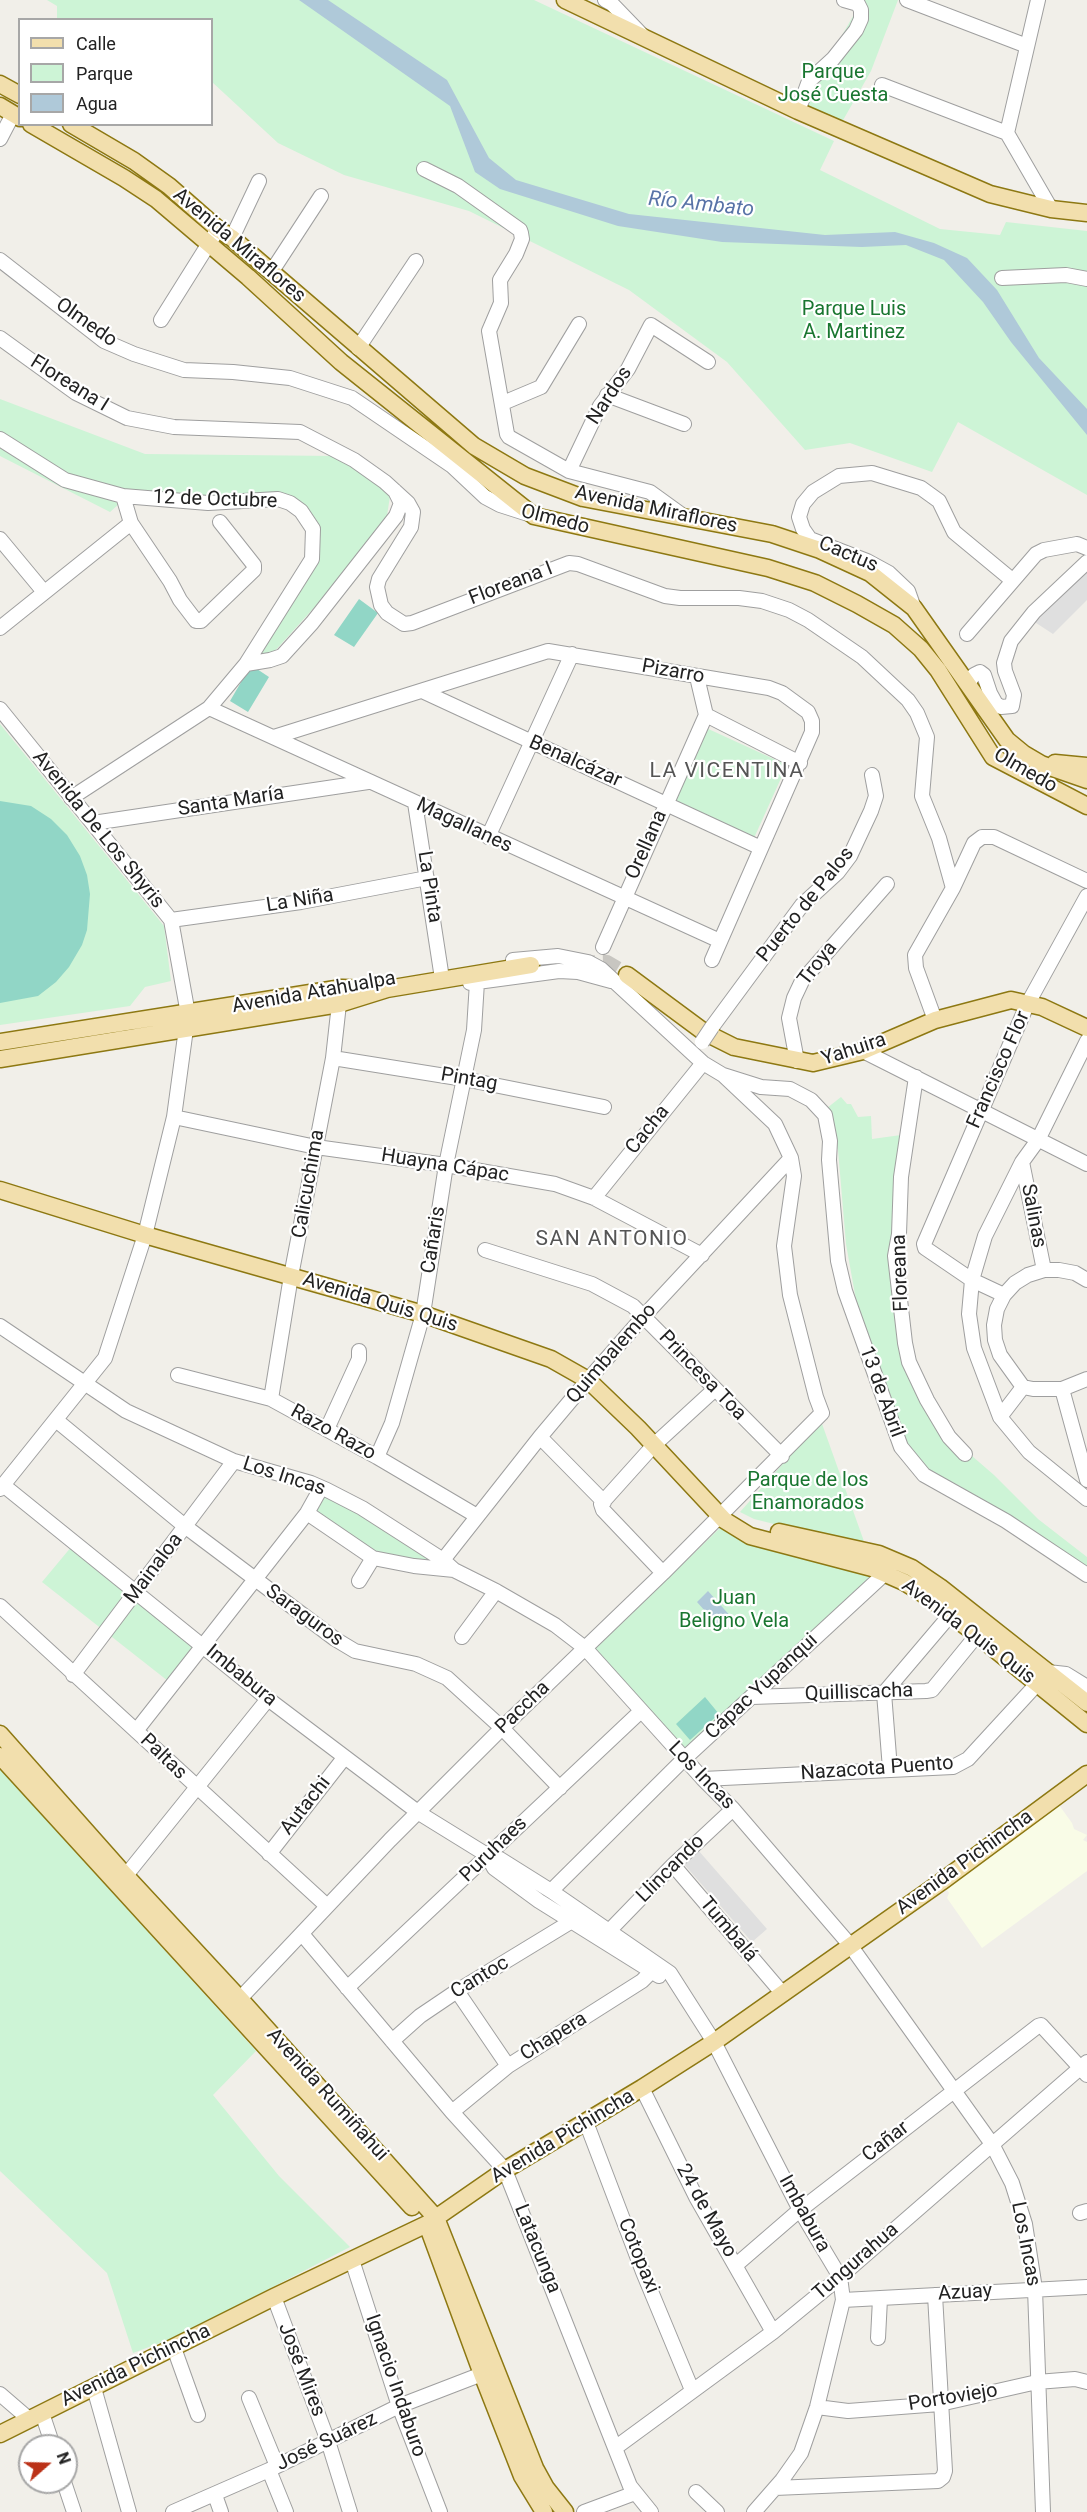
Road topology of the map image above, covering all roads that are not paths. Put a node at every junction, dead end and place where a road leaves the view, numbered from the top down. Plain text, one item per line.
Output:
1 (566, 0) edge
2 (605, 0) edge
3 (844, 0) edge
4 (908, 0) edge
5 (1038, 0) edge
6 (645, 38) junction
7 (1027, 46) junction
8 (0, 84) edge
9 (882, 85) dead end
10 (18, 95) edge
11 (798, 111) junction
12 (11, 113) edge
13 (34, 126) edge
14 (74, 126) edge
15 (1007, 133) junction
16 (0, 139) edge
17 (424, 169) dead end
18 (259, 181) dead end
19 (321, 196) dead end
20 (1051, 209) junction
21 (1087, 213) edge
22 (225, 233) junction
23 (209, 243) junction
24 (0, 260) edge
25 (258, 260) junction
26 (416, 261) dead end
27 (272, 272) junction
28 (248, 276) junction
29 (1002, 278) dead end
30 (1087, 279) edge
31 (161, 320) dead end
32 (579, 324) dead end
33 (0, 338) edge
34 (358, 348) junction
35 (708, 362) dead end
36 (607, 395) junction
37 (503, 403) junction
38 (684, 424) dead end
39 (0, 439) edge
40 (569, 471) junction
41 (393, 490) junction
42 (123, 496) junction
43 (534, 516) junction
44 (686, 518) junction
45 (220, 522) dead end
46 (131, 523) junction
47 (0, 539) edge
48 (1087, 548) edge
49 (1087, 562) edge
50 (1012, 580) junction
51 (44, 592) junction
52 (914, 608) junction
53 (0, 627) edge
54 (968, 634) dead end
55 (572, 654) junction
56 (246, 664) junction
57 (697, 677) junction
58 (968, 683) junction
59 (422, 691) junction
60 (209, 708) junction
61 (0, 709) edge
62 (706, 715) junction
63 (274, 737) junction
64 (531, 743) junction
65 (800, 763) junction
66 (1041, 764) junction
67 (1087, 766) edge
68 (872, 775) dead end
69 (1087, 780) edge
70 (368, 782) junction
71 (71, 798) junction
72 (415, 803) junction
73 (665, 803) junction
74 (1087, 806) edge
75 (93, 823) junction
76 (488, 837) junction
77 (761, 848) junction
78 (428, 878) junction
79 (1087, 881) edge
80 (887, 884) dead end
81 (953, 888) junction
82 (1087, 896) edge
83 (623, 898) junction
84 (171, 920) junction
85 (720, 941) junction
86 (603, 947) dead end
87 (712, 960) dead end
88 (531, 965) tunnel mouth
89 (441, 972) junction
90 (623, 980) junction
91 (477, 982) junction
92 (343, 998) junction
93 (1027, 1005) junction
94 (935, 1020) junction
95 (188, 1022) junction
96 (1087, 1028) edge
97 (1087, 1035) edge
98 (1087, 1041) edge
99 (0, 1042) edge
100 (688, 1051) junction
101 (862, 1051) junction
102 (333, 1058) junction
103 (0, 1059) edge
104 (797, 1061) junction
105 (703, 1063) junction
106 (723, 1075) junction
107 (916, 1077) junction
108 (464, 1079) junction
109 (604, 1107) dead end
110 (981, 1111) junction
111 (825, 1115) joint
112 (174, 1117) junction
113 (1038, 1140) junction
114 (316, 1147) junction
115 (791, 1158) junction
116 (1022, 1162) junction
117 (1087, 1164) edge
118 (446, 1165) junction
119 (0, 1190) edge
120 (594, 1197) junction
121 (145, 1235) junction
122 (485, 1250) dead end
123 (702, 1255) junction
124 (1044, 1270) junction
125 (291, 1276) junction
126 (972, 1280) junction
127 (1087, 1280) edge
128 (1004, 1295) junction
129 (423, 1314) junction
130 (644, 1316) junction
131 (0, 1326) edge
132 (995, 1340) junction
133 (974, 1348) junction
134 (359, 1352) dead end
135 (178, 1375) dead end
136 (1087, 1379) edge
137 (588, 1380) junction
138 (84, 1384) junction
139 (1023, 1387) junction
140 (1062, 1389) junction
141 (714, 1390) junction
142 (271, 1399) junction
143 (1000, 1417) junction
144 (56, 1420) junction
145 (327, 1429) junction
146 (540, 1437) junction
147 (654, 1445) junction
148 (965, 1454) dead end
149 (782, 1456) junction
150 (377, 1457) junction
151 (234, 1461) junction
152 (1087, 1480) edge
153 (2, 1487) edge
154 (321, 1488) junction
155 (1087, 1499) edge
156 (603, 1503) junction
157 (718, 1510) junction
158 (307, 1513) junction
159 (477, 1516) junction
160 (186, 1527) junction
161 (373, 1558) junction
162 (443, 1560) junction
163 (890, 1566) junction
164 (454, 1570) junction
165 (663, 1573) junction
166 (1087, 1575) edge
167 (253, 1579) junction
168 (359, 1581) dead end
169 (496, 1591) junction
170 (137, 1592) junction
171 (0, 1606) edge
172 (955, 1608) junction
173 (977, 1635) junction
174 (462, 1636) dead end
175 (202, 1644) junction
176 (585, 1648) junction
177 (73, 1675) junction
178 (1042, 1678) junction
179 (1087, 1687) edge
180 (884, 1693) junction
181 (752, 1697) junction
182 (268, 1699) junction
183 (1087, 1703) edge
184 (641, 1711) junction
185 (1087, 1724) edge
186 (502, 1728) junction
187 (136, 1731) junction
188 (0, 1734) edge
189 (0, 1756) edge
190 (344, 1758) junction
191 (684, 1759) junction
192 (890, 1769) junction
193 (1087, 1774) edge
194 (703, 1779) junction
195 (560, 1788) junction
196 (197, 1789) junction
197 (733, 1809) junction
198 (419, 1813) junction
199 (269, 1854) junction
200 (487, 1855) junction
201 (674, 1865) junction
202 (121, 1880) junction
203 (551, 1892) junction
204 (327, 1906) junction
205 (572, 1922) junction
206 (609, 1931) junction
207 (302, 1934) junction
208 (850, 1945) junction
209 (655, 1969) junction
210 (347, 1988) junction
211 (457, 1991) junction
212 (783, 1994) junction
213 (235, 2004) junction
214 (392, 2041) junction
215 (714, 2042) junction
216 (508, 2066) junction
217 (1085, 2068) edge
218 (642, 2088) junction
219 (952, 2091) junction
220 (452, 2112) junction
221 (586, 2122) junction
222 (992, 2144) junction
223 (505, 2170) junction
224 (800, 2210) junction
225 (432, 2221) junction
226 (352, 2260) junction
227 (736, 2265) junction
228 (840, 2277) junction
229 (1087, 2286) edge
230 (1035, 2289) junction
231 (934, 2295) junction
232 (274, 2297) junction
233 (880, 2299) junction
234 (843, 2300) junction
235 (773, 2332) junction
236 (878, 2338) dead end
237 (174, 2348) junction
238 (482, 2374) junction
239 (1037, 2382) junction
240 (1087, 2382) edge
241 (94, 2388) junction
242 (692, 2390) junction
243 (0, 2394) edge
244 (249, 2398) dead end
245 (940, 2404) junction
246 (399, 2406) junction
247 (817, 2407) junction
248 (198, 2415) dead end
249 (35, 2416) junction
250 (0, 2434) edge
251 (46, 2434) edge
252 (328, 2441) junction
253 (615, 2448) junction
254 (273, 2468) junction
255 (775, 2488) junction
256 (696, 2492) dead end
257 (635, 2493) junction
258 (68, 2494) edge
259 (214, 2495) junction
260 (74, 2512) edge
261 (129, 2512) edge
262 (173, 2512) edge
263 (221, 2512) edge
264 (286, 2512) edge
265 (350, 2512) edge
266 (440, 2512) edge
267 (544, 2512) edge
268 (565, 2512) edge
269 (584, 2512) edge
270 (651, 2512) edge
271 (717, 2512) edge
272 (754, 2512) edge
273 (1042, 2512) edge

1 - 6 main road
2 - 6 street
3 - 11 street
4 - 7 street
5 - 7 street
6 - 11 main road
7 - 15 street
8 - 10 main road
9 - 15 street
11 - 20 main road
12 - 16 street
13 - 23 main road, Avenida Miraflores
14 - 22 main road, Avenida Miraflores
15 - 20 street
17 - 37 street
18 - 22 street
19 - 27 street
20 - 21 main road
22 - 23 street
22 - 25 main road, Avenida Miraflores
23 - 28 main road, Avenida Miraflores
23 - 31 street
24 - 43 street, Olmedo
25 - 27 main road, Avenida Miraflores
25 - 28 street
26 - 34 street
27 - 34 main road, Avenida Miraflores
28 - 43 main road, Avenida Miraflores
29 - 30 street
32 - 37 street
33 - 41 street, Floreana I
34 - 44 main road, Avenida Miraflores
35 - 36 street, Nardos
36 - 38 street
36 - 40 street, Nardos
37 - 40 street
39 - 42 street, 12 de Octubre
40 - 44 street
41 - 56 street
41 - 81 street, Floreana I
42 - 46 street
42 - 56 street, 12 de Octubre
43 - 74 main road, Olmedo
44 - 52 main road, Avenida Miraflores
45 - 46 street
46 - 51 street
47 - 51 street
48 - 50 street
49 - 58 street
50 - 52 street, Cactus
50 - 54 street
51 - 53 street
52 - 58 main road, Avenida Miraflores
55 - 57 street, Pizarro
55 - 59 street, Pizarro
55 - 64 street
56 - 60 street
57 - 62 street
57 - 65 street, Pizarro
58 - 66 main road, Avenida Miraflores
59 - 63 street, Pizarro
59 - 64 street, Benalcázar
60 - 63 street, Magallanes
60 - 71 street
61 - 71 street, Avenida De Los Shyris
62 - 65 street
62 - 73 street, Orellana
63 - 70 street, Magallanes
64 - 73 street, Benalcázar
64 - 76 street
65 - 77 street, Pizarro
66 - 67 main road
66 - 69 main road, Avenida Miraflores
68 - 100 street, Puerto de Palos, bridge
70 - 72 street, Magallanes
70 - 75 street, Santa María
71 - 75 street, Avenida De Los Shyris
72 - 76 street, Magallanes
72 - 78 street, La Pinta
73 - 77 street, Benalcázar
73 - 83 street, Orellana
75 - 84 street, Avenida De Los Shyris
76 - 83 street, Magallanes
77 - 85 street, Pizarro
78 - 84 street, La Niña
78 - 89 street, La Pinta
79 - 81 street
80 - 104 street, Troya
81 - 94 street
82 - 93 street, Francisco Flor
83 - 85 street, Magallanes
83 - 86 street, Orellana
84 - 95 street, Avenida De Los Shyris
85 - 87 street, Pizarro
88 - 92 main road
89 - 90 street, Avenida Atahualpa
89 - 92 street, Avenida Atahualpa
90 - 91 street, Avenida Atahualpa
90 - 100 street, Avenida Atahualpa
90 - 104 main road, Yahuira
91 - 92 street, Avenida Atahualpa
91 - 108 street, Cañaris
92 - 95 main road, Avenida Atahualpa
92 - 102 street, Calicuchima
93 - 94 main road, Yahuira
93 - 96 main road, Yahuira
93 - 97 main road
93 - 110 street, Francisco Flor
94 - 101 main road, Yahuira
95 - 99 main road, Avenida Atahualpa
95 - 103 main road, Avenida Atahualpa
95 - 112 street, Avenida De Los Shyris
98 - 113 street
100 - 105 street, Avenida Atahualpa
101 - 104 main road, Yahuira
101 - 107 street
102 - 108 street, Pintag
102 - 114 street, Calicuchima
105 - 106 street, Avenida Atahualpa
105 - 120 street, Cacha
106 - 111 street, Avenida Atahualpa
106 - 115 street
107 - 110 street
107 - 148 street, Floreana
108 - 109 street, Pintag
108 - 118 street, Cañaris
110 - 113 street
110 - 126 street, Francisco Flor
111 - 166 street, 13 de Abril
112 - 114 street, Huayna Cápac
112 - 121 street, Avenida De Los Shyris
113 - 116 street
113 - 117 street
114 - 118 street, Huayna Cápac
114 - 125 street, Calicuchima
115 - 123 street, Quimbalembo
115 - 149 street, Paccha
116 - 124 street, Salinas
116 - 126 street
118 - 120 street, Huayna Cápac
118 - 129 street, Cañaris
119 - 121 main road, Avenida Quis Quis
120 - 123 street, Huayna Cápac
121 - 125 main road, Avenida Quis Quis
121 - 138 street, Avenida De Los Shyris
122 - 130 street, Princesa Toa
123 - 130 street, Quimbalembo
124 - 127 street
124 - 128 street
125 - 129 main road, Avenida Quis Quis
125 - 142 street, Calicuchima
126 - 128 street
126 - 133 street
128 - 132 street
129 - 137 main road, Avenida Quis Quis
129 - 150 street, Cañaris
130 - 137 street, Quimbalembo
130 - 141 street, Princesa Toa
131 - 138 street, Los Incas
132 - 133 street
132 - 139 street
133 - 143 street
134 - 145 street
135 - 142 street, Razo Razo
136 - 140 street
137 - 146 street, Quimbalembo
137 - 147 main road, Avenida Quis Quis
138 - 144 street, Avenida De Los Shyris
138 - 151 street, Los Incas
139 - 140 street
139 - 143 street
140 - 152 street
141 - 147 street
141 - 149 street, Princesa Toa
142 - 145 street, Razo Razo
143 - 155 street
144 - 153 street, Avenida De Los Shyris
144 - 160 street, Saraguros
145 - 150 street, Razo Razo
146 - 156 street
146 - 159 street, Quimbalembo
147 - 156 street
147 - 157 main road, Avenida Quis Quis
149 - 157 street, Paccha
150 - 159 street, Razo Razo
151 - 154 street, Los Incas
151 - 160 street, Mainaloa
153 - 170 street, Imbabura
154 - 158 street
154 - 162 street, Los Incas
156 - 165 street
157 - 163 main road, Avenida Quis Quis
157 - 165 street, Paccha
158 - 161 street
158 - 167 street
159 - 162 street, Quimbalembo
160 - 167 street, Saraguros
160 - 170 street, Mainaloa
161 - 164 street
161 - 168 street
162 - 164 street, Los Incas
163 - 172 main road, Avenida Quis Quis
163 - 181 street, Cápac Yupanqui
164 - 169 street, Los Incas
165 - 176 street, Paccha
167 - 175 street
167 - 186 street, Saraguros
169 - 174 street
169 - 176 street, Los Incas
170 - 175 street, Imbabura
170 - 177 street, Mainaloa
171 - 177 street, Paltas
172 - 173 main road, Avenida Quis Quis
172 - 178 main road, Avenida Quis Quis
172 - 180 street
173 - 178 main road, Avenida Quis Quis
173 - 180 street, Quilliscacha
175 - 182 street, Imbabura
175 - 187 street
176 - 184 street, Los Incas
176 - 186 street, Paccha
177 - 187 street, Paltas
178 - 179 street
178 - 183 main road, Avenida Quis Quis
178 - 185 main road, Avenida Quis Quis
178 - 192 street, Nazacota Puento
180 - 181 street, Quilliscacha
180 - 192 street
181 - 191 street, Cápac Yupanqui
182 - 190 street, Imbabura
182 - 196 street
184 - 191 street, Los Incas
184 - 195 street, Puruhaes
186 - 195 street, Saraguros
186 - 198 street, Paccha
187 - 196 street, Paltas
188 - 202 main road, Avenida Rumiñahui
189 - 202 main road, Avenida Rumiñahui
190 - 198 street, Imbabura
190 - 199 street, Autachi
191 - 194 street, Los Incas
191 - 203 street, Cápac Yupanqui
192 - 194 street, Nazacota Puento
193 - 208 main road, Avenida Pichincha
194 - 197 street, Los Incas
195 - 200 street, Puruhaes
196 - 199 street, Paltas
196 - 202 street
197 - 201 street, Llincando
197 - 208 street, Los Incas
198 - 200 street, Imbabura
198 - 204 street, Paccha
199 - 204 street, Paltas
200 - 203 street, Imbabura
200 - 205 street, Imbabura
200 - 210 street, Puruhaes
201 - 206 street, Llincando
201 - 212 street, Tumbalá
202 - 213 main road, Avenida Rumiñahui
203 - 206 street, Imbabura
204 - 207 street, Paccha
205 - 209 street, Imbabura
205 - 211 street, Cantoc
206 - 209 street, Imbabura
207 - 210 street, Latacunga
207 - 213 street, Paccha
208 - 212 main road, Avenida Pichincha
208 - 219 street, Los Incas
209 - 215 street, Imbabura
209 - 216 street, Chapera
210 - 214 street, Latacunga
211 - 214 street, Cantoc
211 - 216 street
212 - 215 main road, Avenida Pichincha
213 - 225 main road, Avenida Rumiñahui
214 - 220 street, Latacunga
215 - 218 main road, Avenida Pichincha
215 - 224 street, Imbabura
216 - 220 street, Chapera
217 - 219 street, Cañar
217 - 222 street, Tungurahua
218 - 221 main road, Avenida Pichincha
218 - 227 street, 24 de Mayo
219 - 222 street, Los Incas
219 - 224 street, Cañar
220 - 223 street, Latacunga
221 - 223 main road, Avenida Pichincha
221 - 242 street, Cotopaxi
222 - 228 street, Tungurahua
222 - 230 street, Los Incas
223 - 225 main road, Avenida Pichincha
223 - 253 street, Latacunga
224 - 227 street, Cañar
224 - 228 street, Imbabura
225 - 226 main road, Avenida Pichincha
225 - 238 main road, Avenida Rumiñahui
225 - 268 main road, Avenida Rumiñahui
226 - 232 main road, Avenida Pichincha
226 - 246 street, Ignacio Indaburo
227 - 235 street, 24 de Mayo
228 - 234 street, Imbabura
228 - 235 street, Tungurahua
229 - 230 street, Azuay
230 - 231 street, Azuay
230 - 239 street, Los Incas
231 - 233 street, Azuay
231 - 245 street
232 - 237 main road, Avenida Pichincha
232 - 252 street, José Mires
233 - 234 street, Azuay
233 - 236 street
234 - 247 street, Imbabura
235 - 242 street, Tungurahua
237 - 241 main road, Avenida Pichincha
237 - 248 street
238 - 246 street, José Suárez
238 - 267 main road, Avenida Rumiñahui
239 - 240 street, Portoviejo
239 - 245 street, Portoviejo
239 - 273 street, Los Incas
241 - 249 main road, Avenida Pichincha
241 - 261 street
242 - 253 street, Tungurahua
243 - 249 street
244 - 254 street
245 - 247 street, Portoviejo
245 - 255 street
246 - 252 street, José Suárez
246 - 266 street, Ignacio Indaburo
247 - 255 street, Imbabura
249 - 250 main road, Avenida Pichincha
249 - 251 street
252 - 254 street, José Suárez
252 - 265 street, José Mires
253 - 257 street, Latacunga
254 - 259 street, José Suárez
254 - 264 street
255 - 272 street, Imbabura
256 - 271 street
257 - 269 street
257 - 270 street, Latacunga
258 - 260 street
259 - 262 street, José Suárez
259 - 263 street

